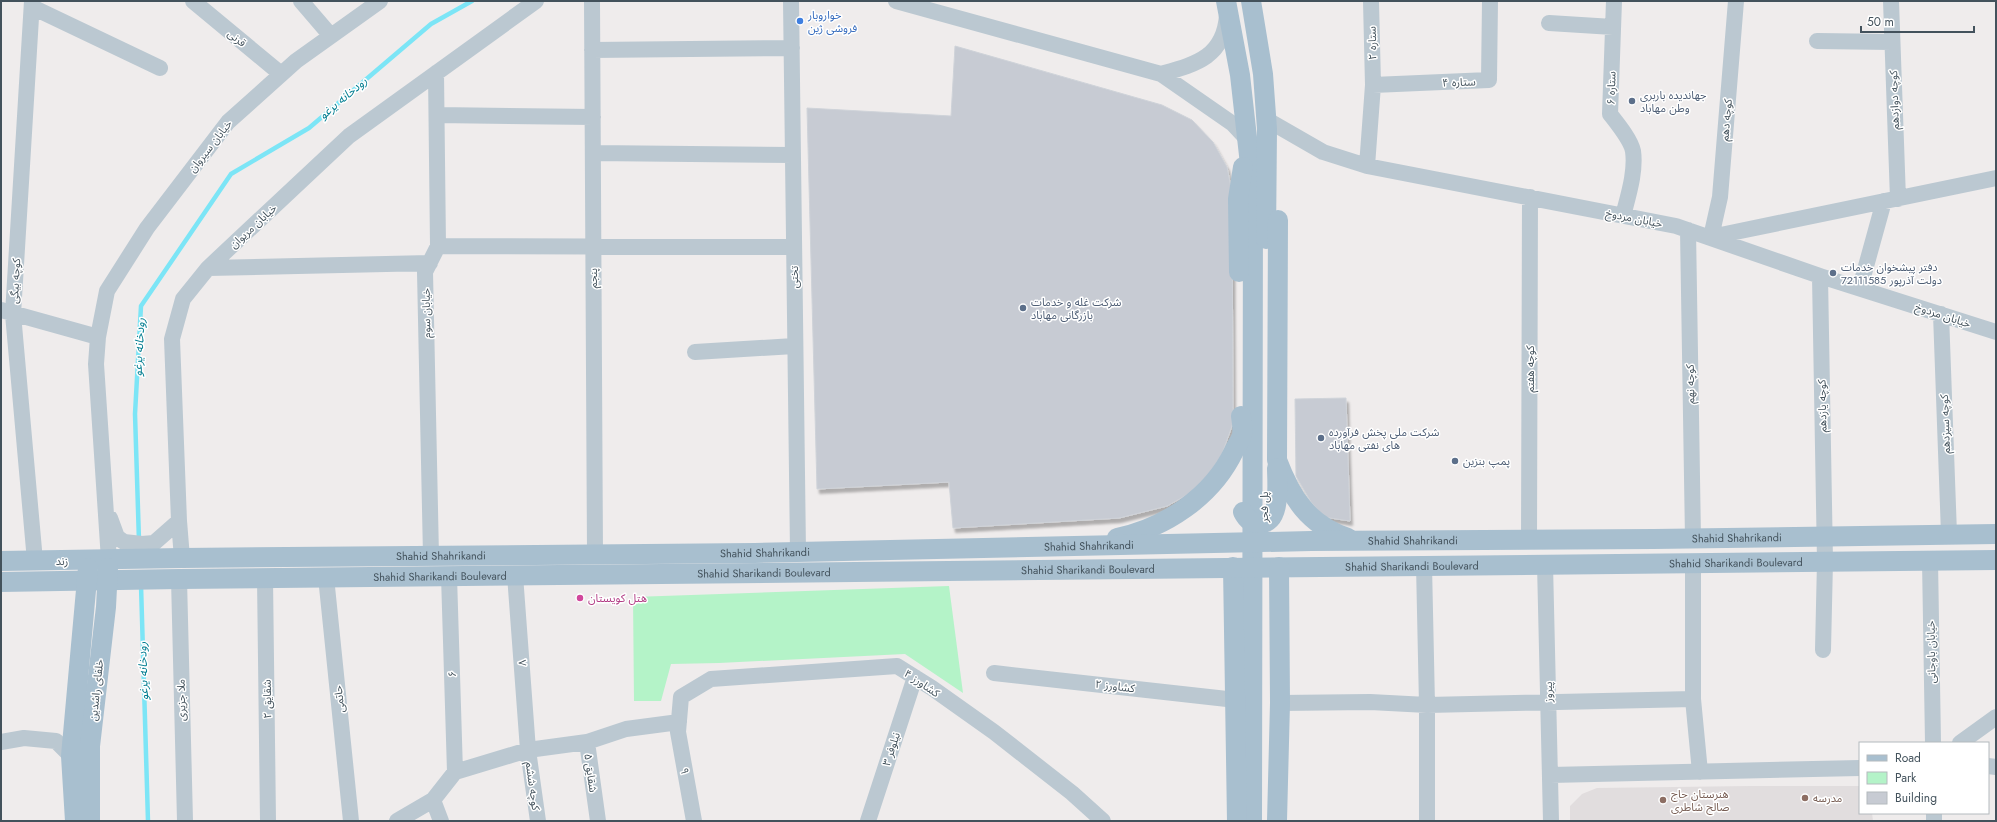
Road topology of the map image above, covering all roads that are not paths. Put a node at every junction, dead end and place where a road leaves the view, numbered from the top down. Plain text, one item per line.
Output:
1 (193, 1) edge
2 (301, 1) edge
3 (380, 1) edge
4 (536, 1) edge
5 (592, 1) edge
6 (791, 1) edge
7 (896, 1) edge
8 (1251, 1) edge
9 (1371, 1) edge
10 (1490, 1) edge
11 (1614, 1) edge
12 (1736, 1) edge
13 (1891, 1) edge
14 (1227, 3) edge
15 (32, 4) edge
16 (1549, 23) dead end
17 (1613, 27) junction
18 (331, 36) junction
19 (1817, 41) dead end
20 (1892, 42) junction
21 (792, 48) junction
22 (592, 50) junction
23 (160, 68) dead end
24 (281, 74) junction
25 (436, 74) junction
26 (1161, 74) junction
27 (1373, 85) junction
28 (1264, 91) junction
29 (437, 115) junction
30 (592, 117) junction
31 (1269, 121) junction
32 (1248, 139) junction
33 (593, 153) junction
34 (793, 155) junction
35 (1367, 166) junction
36 (1996, 178) edge
37 (1260, 192) junction
38 (1530, 197) junction
39 (1891, 200) junction
40 (1623, 216) junction
41 (1688, 230) junction
42 (1711, 237) junction
43 (438, 246) junction
44 (593, 246) junction
45 (794, 248) junction
46 (430, 263) junction
47 (208, 268) junction
48 (1820, 276) junction
49 (1860, 288) junction
50 (7, 312) edge
51 (1941, 314) junction
52 (1996, 332) edge
53 (98, 337) junction
54 (794, 346) junction
55 (694, 352) dead end
56 (1242, 435) junction
57 (1277, 460) junction
58 (105, 502) junction
59 (179, 521) junction
60 (1949, 534) junction
61 (1996, 534) edge
62 (1824, 536) junction
63 (1693, 538) junction
64 (1529, 540) junction
65 (1357, 541) junction
66 (1075, 546) junction
67 (798, 552) junction
68 (595, 554) junction
69 (111, 556) junction
70 (431, 556) junction
71 (182, 558) junction
72 (1930, 560) junction
73 (1996, 560) edge
74 (1, 561) edge
75 (35, 561) junction
76 (1825, 561) junction
77 (1692, 562) junction
78 (1545, 564) junction
79 (1424, 565) junction
80 (1233, 567) junction
81 (1279, 567) junction
82 (515, 575) junction
83 (449, 576) junction
84 (326, 577) junction
85 (265, 578) junction
86 (179, 579) junction
87 (115, 581) junction
88 (1, 582) edge
89 (86, 582) junction
90 (1823, 650) dead end
91 (994, 673) dead end
92 (915, 677) junction
93 (1693, 699) junction
94 (1236, 700) junction
95 (1548, 702) junction
96 (1280, 703) junction
97 (1427, 705) junction
98 (1996, 717) edge
99 (679, 722) junction
100 (1, 742) edge
101 (586, 742) junction
102 (1933, 742) edge
103 (1961, 742) edge
104 (528, 750) junction
105 (71, 756) junction
106 (1859, 768) edge
107 (455, 772) junction
108 (1700, 772) junction
109 (1550, 775) junction
110 (433, 800) junction
111 (75, 821) edge
112 (90, 821) edge
113 (184, 821) edge
114 (268, 821) edge
115 (351, 821) edge
116 (398, 821) edge
117 (441, 821) edge
118 (538, 821) edge
119 (598, 821) edge
120 (694, 821) edge
121 (868, 821) edge
122 (1103, 821) edge
123 (1237, 821) edge
124 (1252, 821) edge
125 (1263, 821) edge
126 (1277, 821) edge
127 (1427, 821) edge
128 (1551, 821) edge

1 - 24 street, قرنی
2 - 18 street
3 - 18 street, خیابان سیروان
4 - 25 street, خیابان مریوان
5 - 22 street, پنجم
6 - 21 street, تختی
7 - 26 street
8 - 28 main road
9 - 27 street, ستاره ۲
10 - 27 street, ستاره ۴
11 - 17 street, ستاره ۶
12 - 42 street, کوچه دهم
13 - 20 street, کوچه دوازدهم
14 - 26 street
14 - 32 main road
15 - 23 street
15 - 50 street, کوچه بیگی
16 - 17 street
17 - 40 street, ستاره ۶
18 - 24 street, خیابان سیروان
19 - 20 street
20 - 39 street, کوچه دوازدهم
21 - 22 street
21 - 34 street, تختی
22 - 30 street, پنجم
24 - 53 street, خیابان سیروان
25 - 29 street, خیابان سوم
25 - 47 street, خیابان مریوان
26 - 32 street
27 - 35 street, ستاره ۲
28 - 31 main road
28 - 37 main road
29 - 30 street
29 - 43 street, خیابان سوم
30 - 33 street, پنجم
31 - 35 street, خیابان مردوخ
31 - 57 main road
32 - 37 main road
32 - 56 main road
33 - 34 street
33 - 44 street, پنجم
34 - 45 street, تختی
35 - 38 street, خیابان مردوخ
36 - 39 street
37 - 124 main road
37 - 125 main road, پل فجر
38 - 40 street, خیابان مردوخ
38 - 64 street, کوچه هفتم
39 - 42 street
39 - 49 street, کوچه دوازدهم
40 - 41 street, خیابان مردوخ
41 - 42 street, خیابان مردوخ
41 - 63 street, کوچه نهم
42 - 48 street, خیابان مردوخ
43 - 44 street
43 - 46 street, خیابان سوم
44 - 45 street
44 - 68 street, پنجم
45 - 54 street, تختی
46 - 47 street
46 - 70 street, خیابان سوم
47 - 59 street, خیابان مریوان
48 - 49 street, خیابان مردوخ
48 - 62 street, کوچه یازدهم
49 - 51 street, خیابان مردوخ
50 - 53 street
50 - 75 street, کوچه بیگی
51 - 52 street, خیابان مردوخ
51 - 60 street, کوچه سیزدهم
53 - 58 street, خیابان سیروان
54 - 55 street
54 - 67 street, تختی
56 - 57 main road
56 - 66 main road
57 - 65 main road
58 - 69 street
58 - 69 street
59 - 69 street
59 - 71 street, خیابان مریوان
60 - 61 main road, Shahid Shahrikandi
60 - 62 main road, Shahid Shahrikandi
62 - 63 main road, Shahid Shahrikandi
62 - 76 street, کوچه یازدهم
63 - 64 main road, Shahid Shahrikandi
64 - 65 main road, Shahid Shahrikandi
65 - 66 main road, Shahid Shahrikandi
66 - 67 main road, Shahid Shahrikandi
67 - 68 main road, Shahid Shahrikandi
68 - 70 main road, Shahid Shahrikandi
69 - 71 main road, زند
69 - 75 main road, زند
69 - 87 main road, خلفای راشدین
69 - 89 main road
70 - 71 main road, Shahid Shahrikandi
72 - 73 main road, Shahid Sharikandi Boulevard
72 - 76 main road, Shahid Sharikandi Boulevard
72 - 102 street, خیابان باوجانی
74 - 75 main road, زند
76 - 77 main road, Shahid Sharikandi Boulevard
76 - 90 street, کوچه یازدهم
77 - 78 main road, Shahid Sharikandi Boulevard
77 - 93 street
78 - 79 main road, Shahid Sharikandi Boulevard
78 - 95 street, پیروز
79 - 81 main road, Shahid Sharikandi Boulevard
79 - 97 street
80 - 81 main road, Shahid Sharikandi Boulevard
80 - 82 main road, Shahid Sharikandi Boulevard
80 - 94 main road
81 - 96 main road
82 - 83 main road, Shahid Sharikandi Boulevard
82 - 104 street, ۸
83 - 84 main road, Shahid Sharikandi Boulevard
83 - 107 street, ۶
84 - 85 main road, Shahid Sharikandi Boulevard
84 - 115 street, حاتمی
85 - 86 main road, Shahid Sharikandi Boulevard
85 - 114 street, شقایق ۲
86 - 87 main road, Shahid Sharikandi Boulevard
86 - 113 street, ملا جزیری
87 - 89 main road, زند
87 - 112 main road, خلفای راشدین
88 - 89 main road, زند
89 - 105 main road
91 - 94 street, کشاورز ۲
92 - 99 street, کشاورز ۴
92 - 121 street, نیلوفر ۳
92 - 122 street, کشاورز ۴
93 - 95 street
93 - 108 street
94 - 123 main road
95 - 97 street
95 - 109 street, پیروز
96 - 97 street
96 - 126 main road
97 - 127 street
98 - 103 street
99 - 101 street, شقایق ۵
99 - 120 street, ۹
100 - 105 street
101 - 104 street
101 - 119 street, شقایق ۵
104 - 107 street
104 - 118 street, کوچه ششم
105 - 111 main road
106 - 108 street
107 - 110 street
108 - 109 street
109 - 128 street, پیروز
110 - 116 street
110 - 117 street

